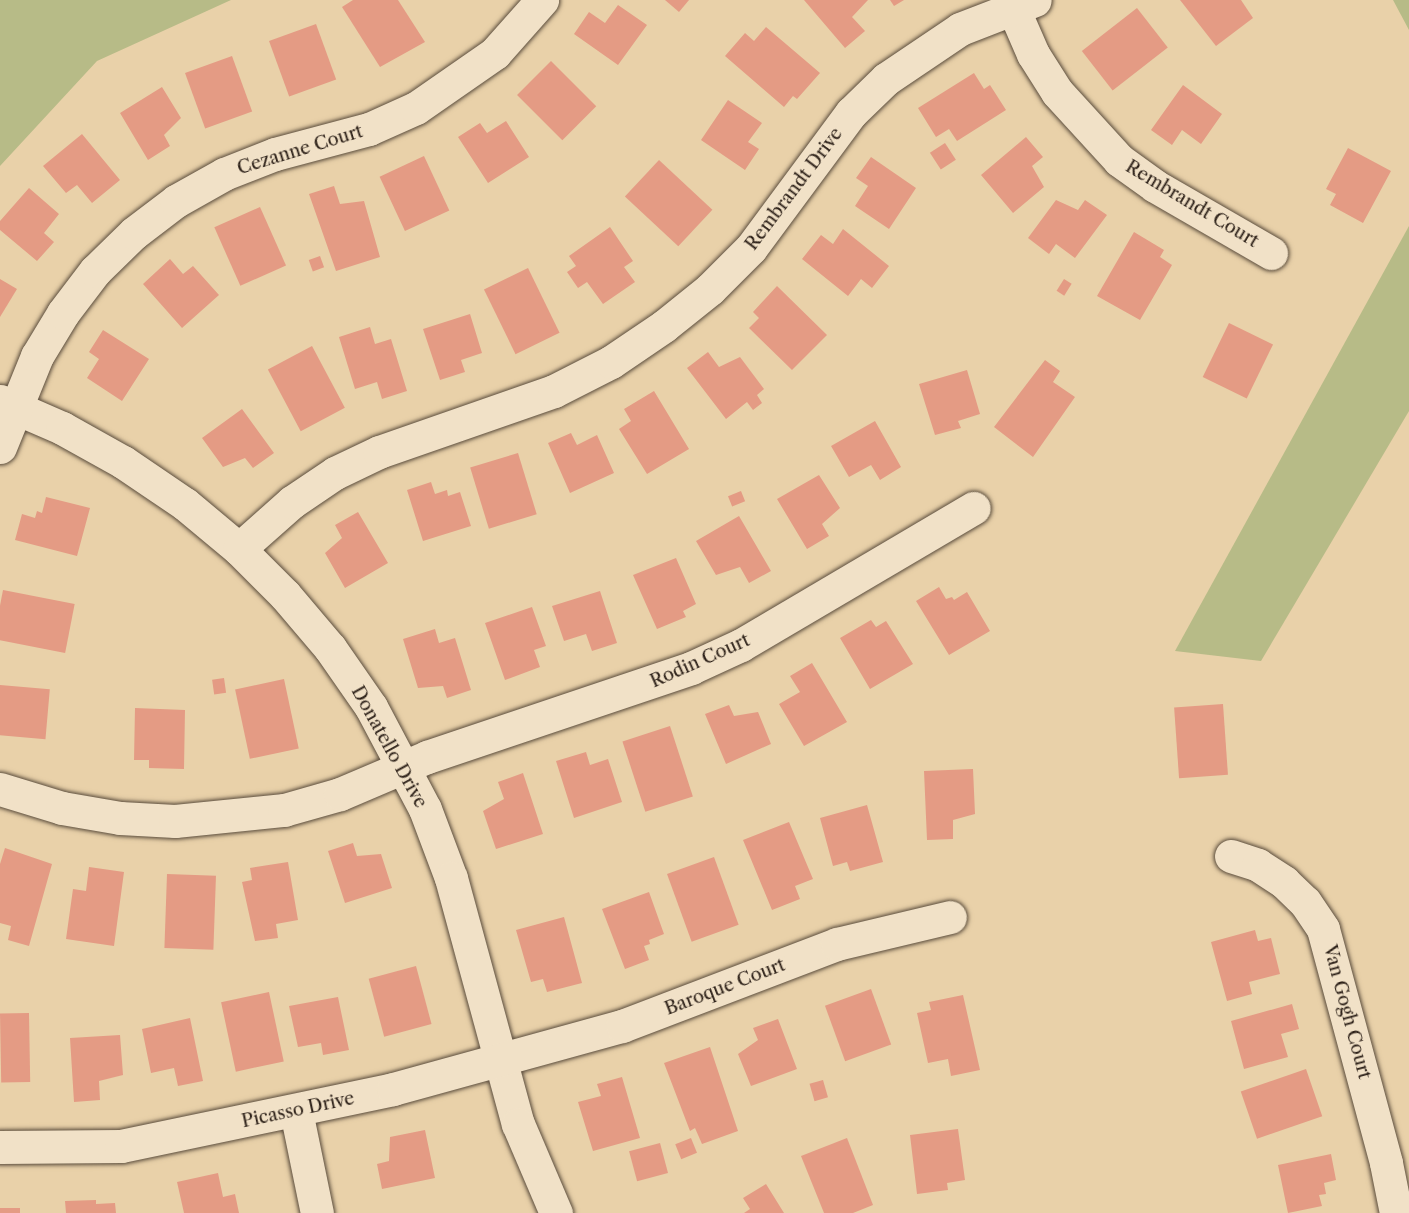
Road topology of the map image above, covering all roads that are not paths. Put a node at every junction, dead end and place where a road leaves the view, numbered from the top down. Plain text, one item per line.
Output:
1 (542, 0) edge
2 (1024, 4) edge
3 (1271, 253) dead end
4 (7, 404) edge
5 (0, 447) edge
6 (974, 508) dead end
7 (239, 549) junction
8 (404, 767) junction
9 (0, 789) edge
10 (1231, 856) dead end
11 (950, 918) dead end
12 (500, 1060) junction
13 (296, 1111) junction
14 (0, 1147) edge
15 (317, 1213) edge
16 (556, 1213) edge
17 (1396, 1213) edge

1 - 4 street, Cezanne Court
2 - 3 street, Rembrandt Court
2 - 7 street, Rembrandt Drive
4 - 5 street, Cezanne Court
4 - 7 street, Donatello Drive
6 - 8 street, Rodin Court
7 - 8 street, Donatello Drive
8 - 9 street, Rodin Court
8 - 12 street, Donatello Drive
10 - 17 street, Van Gogh Court
11 - 12 street, Baroque Court
12 - 13 street, Picasso Drive
12 - 16 street, Donatello Drive
13 - 14 street, Picasso Drive
13 - 15 street

